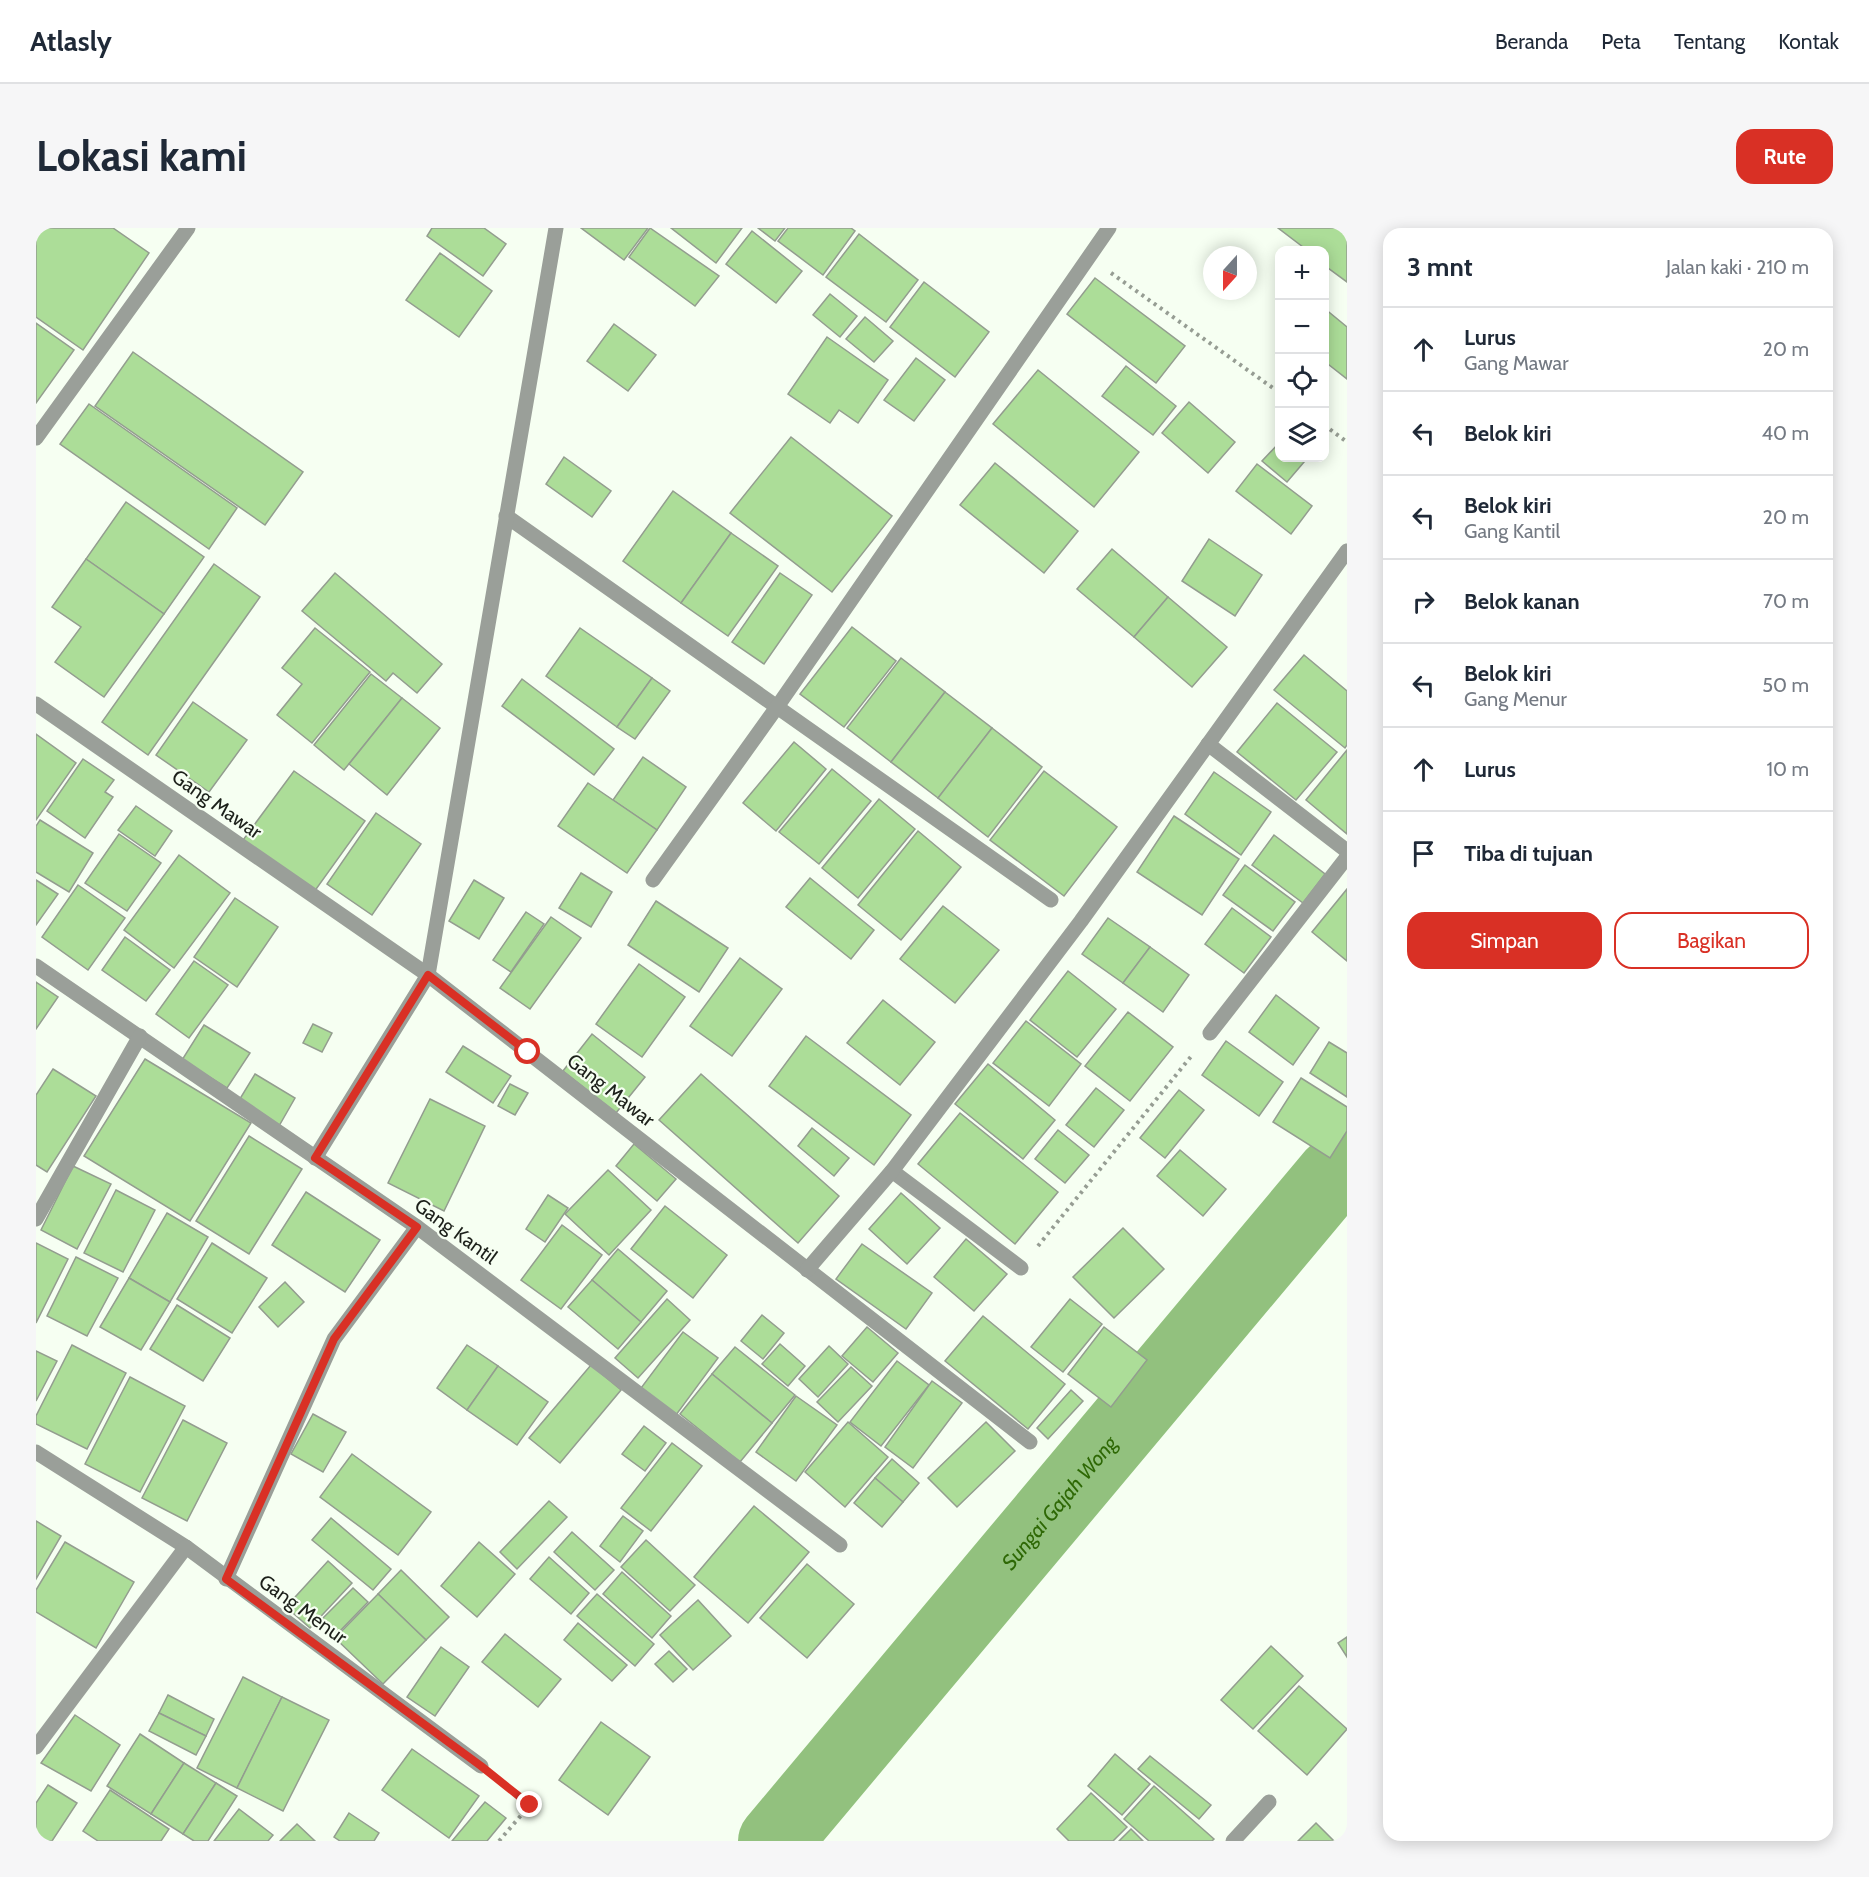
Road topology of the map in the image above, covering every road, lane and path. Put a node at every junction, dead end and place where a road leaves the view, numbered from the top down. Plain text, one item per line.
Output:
1 (188, 228) edge
2 (556, 228) edge
3 (1108, 228) edge
4 (1089, 257) junction
5 (1275, 389) edge
6 (1329, 428) edge
7 (36, 438) edge
8 (1347, 441) edge
9 (506, 516) junction
10 (1347, 551) edge
11 (36, 704) edge
12 (777, 707) junction
13 (1208, 744) junction
14 (1347, 851) edge
15 (1347, 857) edge
16 (652, 879) dead end
17 (1051, 900) dead end
18 (36, 966) edge
19 (428, 975) junction
20 (1210, 1033) joint
21 (140, 1036) junction
22 (315, 1158) junction
23 (892, 1171) junction
24 (36, 1219) edge
25 (417, 1227) junction
26 (1021, 1268) joint
27 (807, 1270) junction
28 (1030, 1442) dead end
29 (36, 1452) edge
30 (840, 1545) dead end
31 (186, 1547) junction
32 (226, 1579) junction
33 (36, 1747) edge
34 (481, 1766) joint
35 (1269, 1802) dead end
36 (499, 1841) edge
37 (1233, 1841) edge

1 - 7 street
2 - 9 street
3 - 4 street
4 - 5 path
4 - 12 street
6 - 8 path
9 - 12 street
9 - 19 street
10 - 13 street
11 - 19 street, Gang Mawar
12 - 16 street
12 - 17 street
13 - 14 street
13 - 23 street
15 - 20 street
18 - 21 street, Gang Kantil
19 - 22 street
19 - 27 street, Gang Mawar
20 - 26 path
21 - 22 street, Gang Kantil
21 - 24 street
22 - 25 street, Gang Kantil
23 - 26 street
23 - 27 street
25 - 30 street, Gang Kantil
25 - 32 street
27 - 28 street, Gang Mawar
29 - 31 street, Gang Menur
31 - 32 street, Gang Menur
31 - 33 street
32 - 34 street, Gang Menur
34 - 36 path
35 - 37 street

